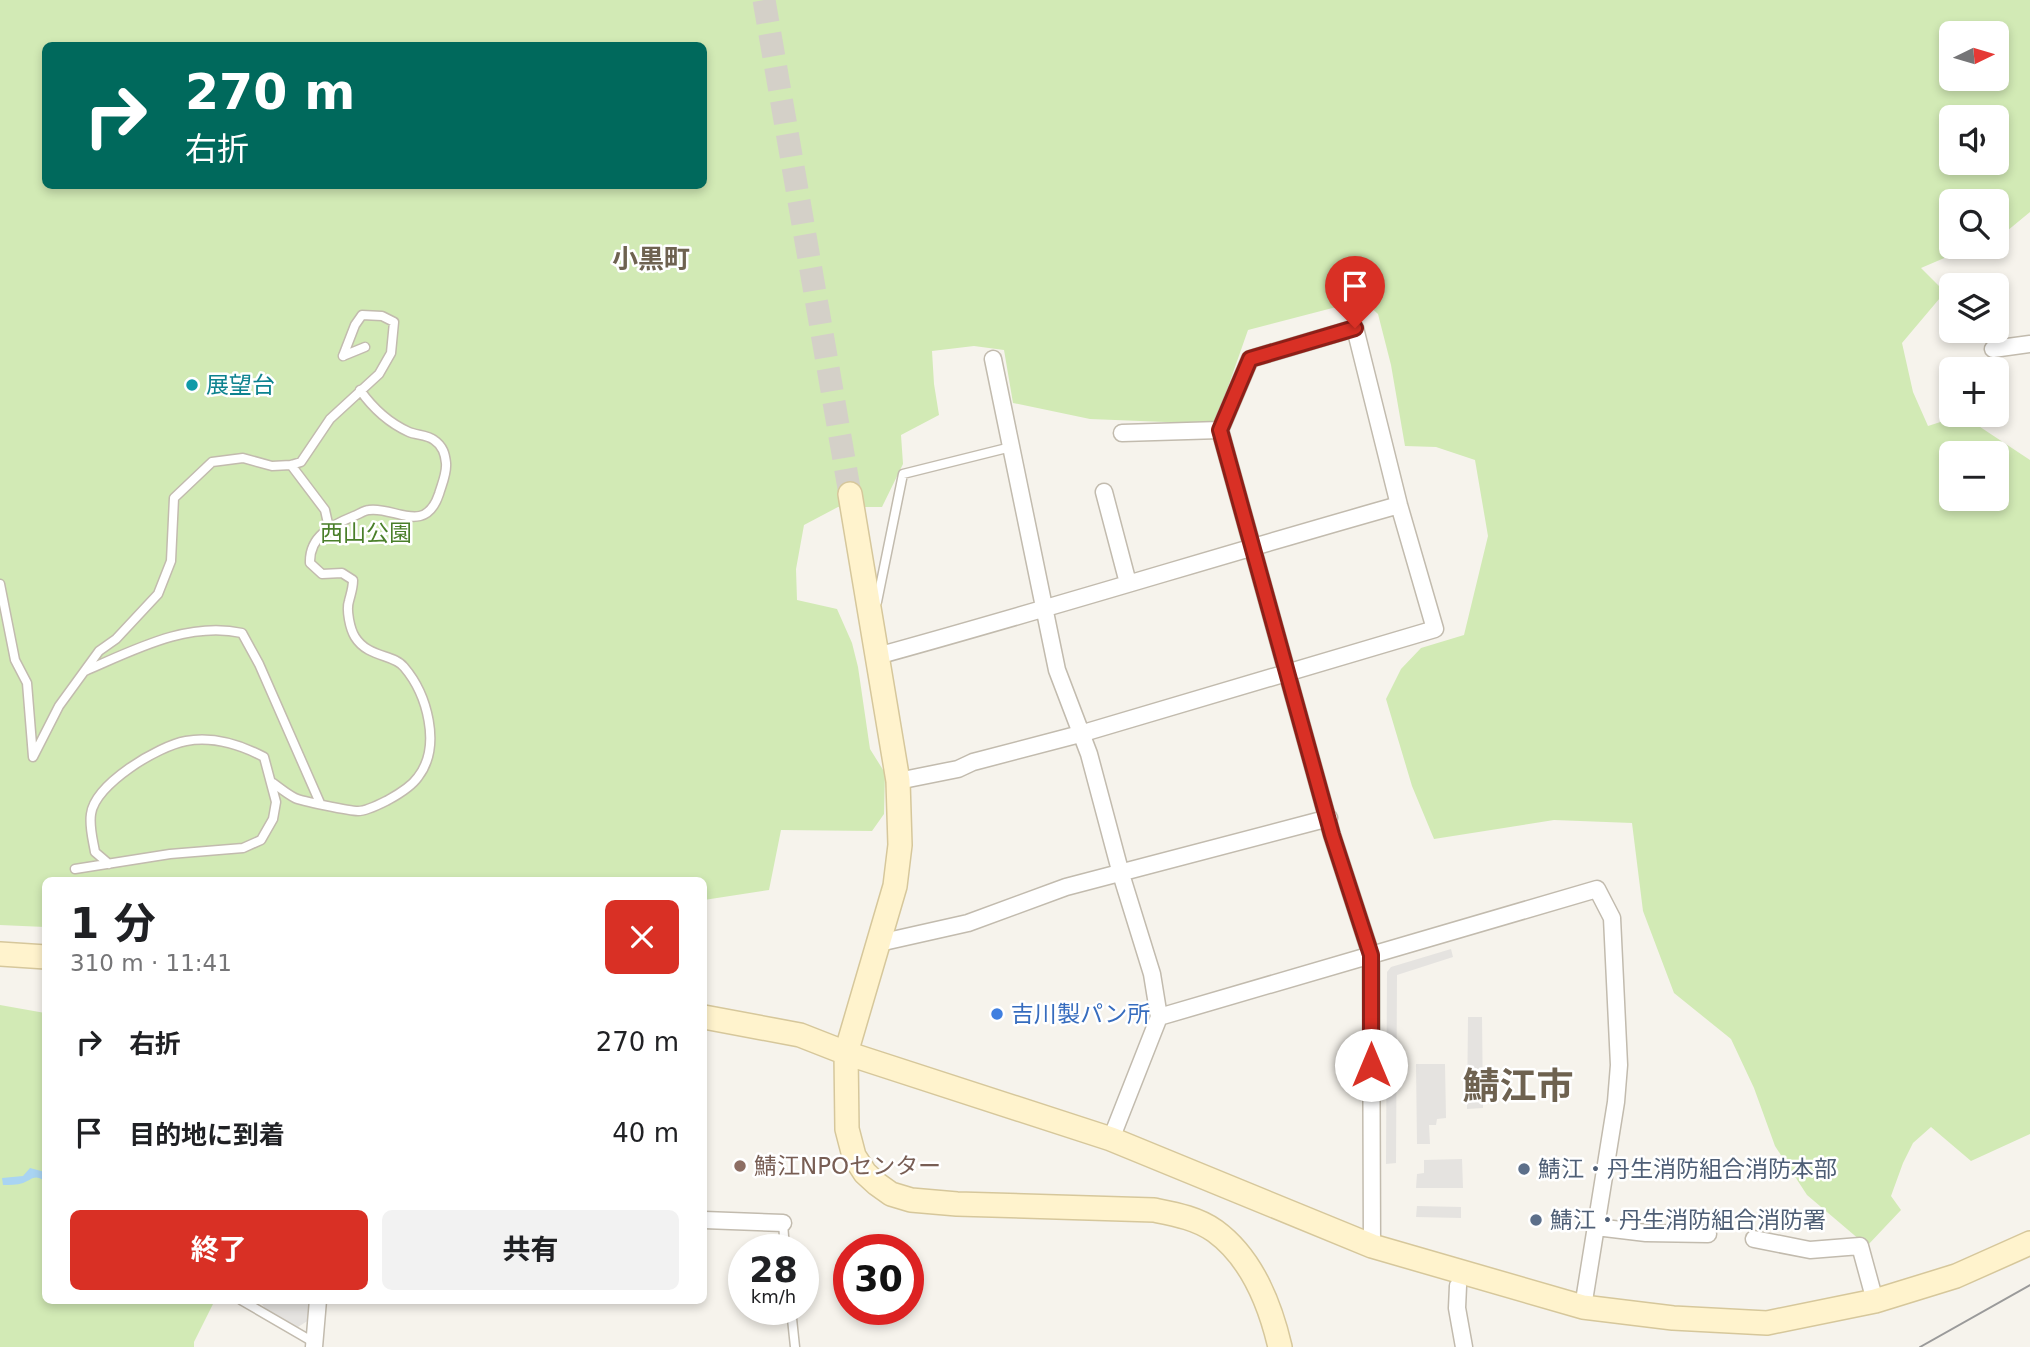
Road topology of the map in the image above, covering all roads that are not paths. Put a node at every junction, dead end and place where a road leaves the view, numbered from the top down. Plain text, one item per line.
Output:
1 (2030, 344) edge
2 (365, 347) dead end
3 (1993, 349) dead end
4 (993, 359) dead end
5 (360, 390) junction
6 (1220, 430) junction
7 (1122, 433) dead end
8 (1011, 447) junction
9 (291, 465) junction
10 (1104, 492) dead end
11 (850, 494) tunnel mouth
12 (1399, 505) junction
13 (329, 528) junction
14 (1252, 547) junction
15 (1128, 583) junction
16 (0, 584) edge
17 (1045, 610) junction
18 (872, 628) junction
19 (877, 656) junction
20 (1287, 672) junction
21 (82, 673) junction
22 (1080, 734) junction
23 (898, 781) junction
24 (273, 783) junction
25 (320, 803) junction
26 (1329, 818) junction
27 (109, 864) junction
28 (75, 869) dead end
29 (1121, 874) junction
30 (879, 943) junction
31 (0, 954) edge
32 (1371, 955) junction
33 (42, 957) edge
34 (1159, 1017) junction
35 (707, 1018) edge
36 (846, 1053) junction
37 (1111, 1139) junction
38 (707, 1220) edge
39 (783, 1223) joint
40 (1596, 1227) junction
41 (784, 1234) edge
42 (1709, 1234) dead end
43 (1754, 1239) dead end
44 (2030, 1242) edge
45 (1372, 1246) junction
46 (1458, 1286) dead end
47 (1875, 1301) junction
48 (247, 1304) edge
49 (318, 1304) edge
50 (1583, 1307) junction
51 (793, 1325) edge
52 (314, 1345) edge
53 (795, 1347) edge
54 (1280, 1347) edge
55 (1464, 1347) edge

1 - 3 street
2 - 5 lane
4 - 8 street
5 - 9 lane
5 - 13 lane
6 - 7 street
6 - 12 street
6 - 14 street
8 - 17 street
8 - 18 lane
9 - 13 lane
9 - 21 lane
10 - 15 street
11 - 18 street
12 - 14 street
12 - 20 street
13 - 25 lane
14 - 15 street
14 - 20 street
15 - 17 street
16 - 21 lane
17 - 19 street
17 - 22 street
18 - 19 street
19 - 23 street
20 - 22 street
20 - 26 street
21 - 25 lane
22 - 23 street
22 - 29 street
23 - 30 street
24 - 25 lane
24 - 27 lane
24 - 27 lane
26 - 29 street
26 - 32 street
27 - 28 lane
29 - 30 street
29 - 34 street
30 - 36 street
31 - 33 street
32 - 34 street
32 - 40 street
32 - 45 street
34 - 37 street
35 - 36 street
36 - 37 street
36 - 54 street
37 - 45 street
38 - 39 street
39 - 41 lane
40 - 42 street
40 - 50 street
43 - 47 street
44 - 47 street
45 - 50 street
46 - 55 street
47 - 50 street
48 - 52 lane
49 - 52 street
51 - 53 lane

